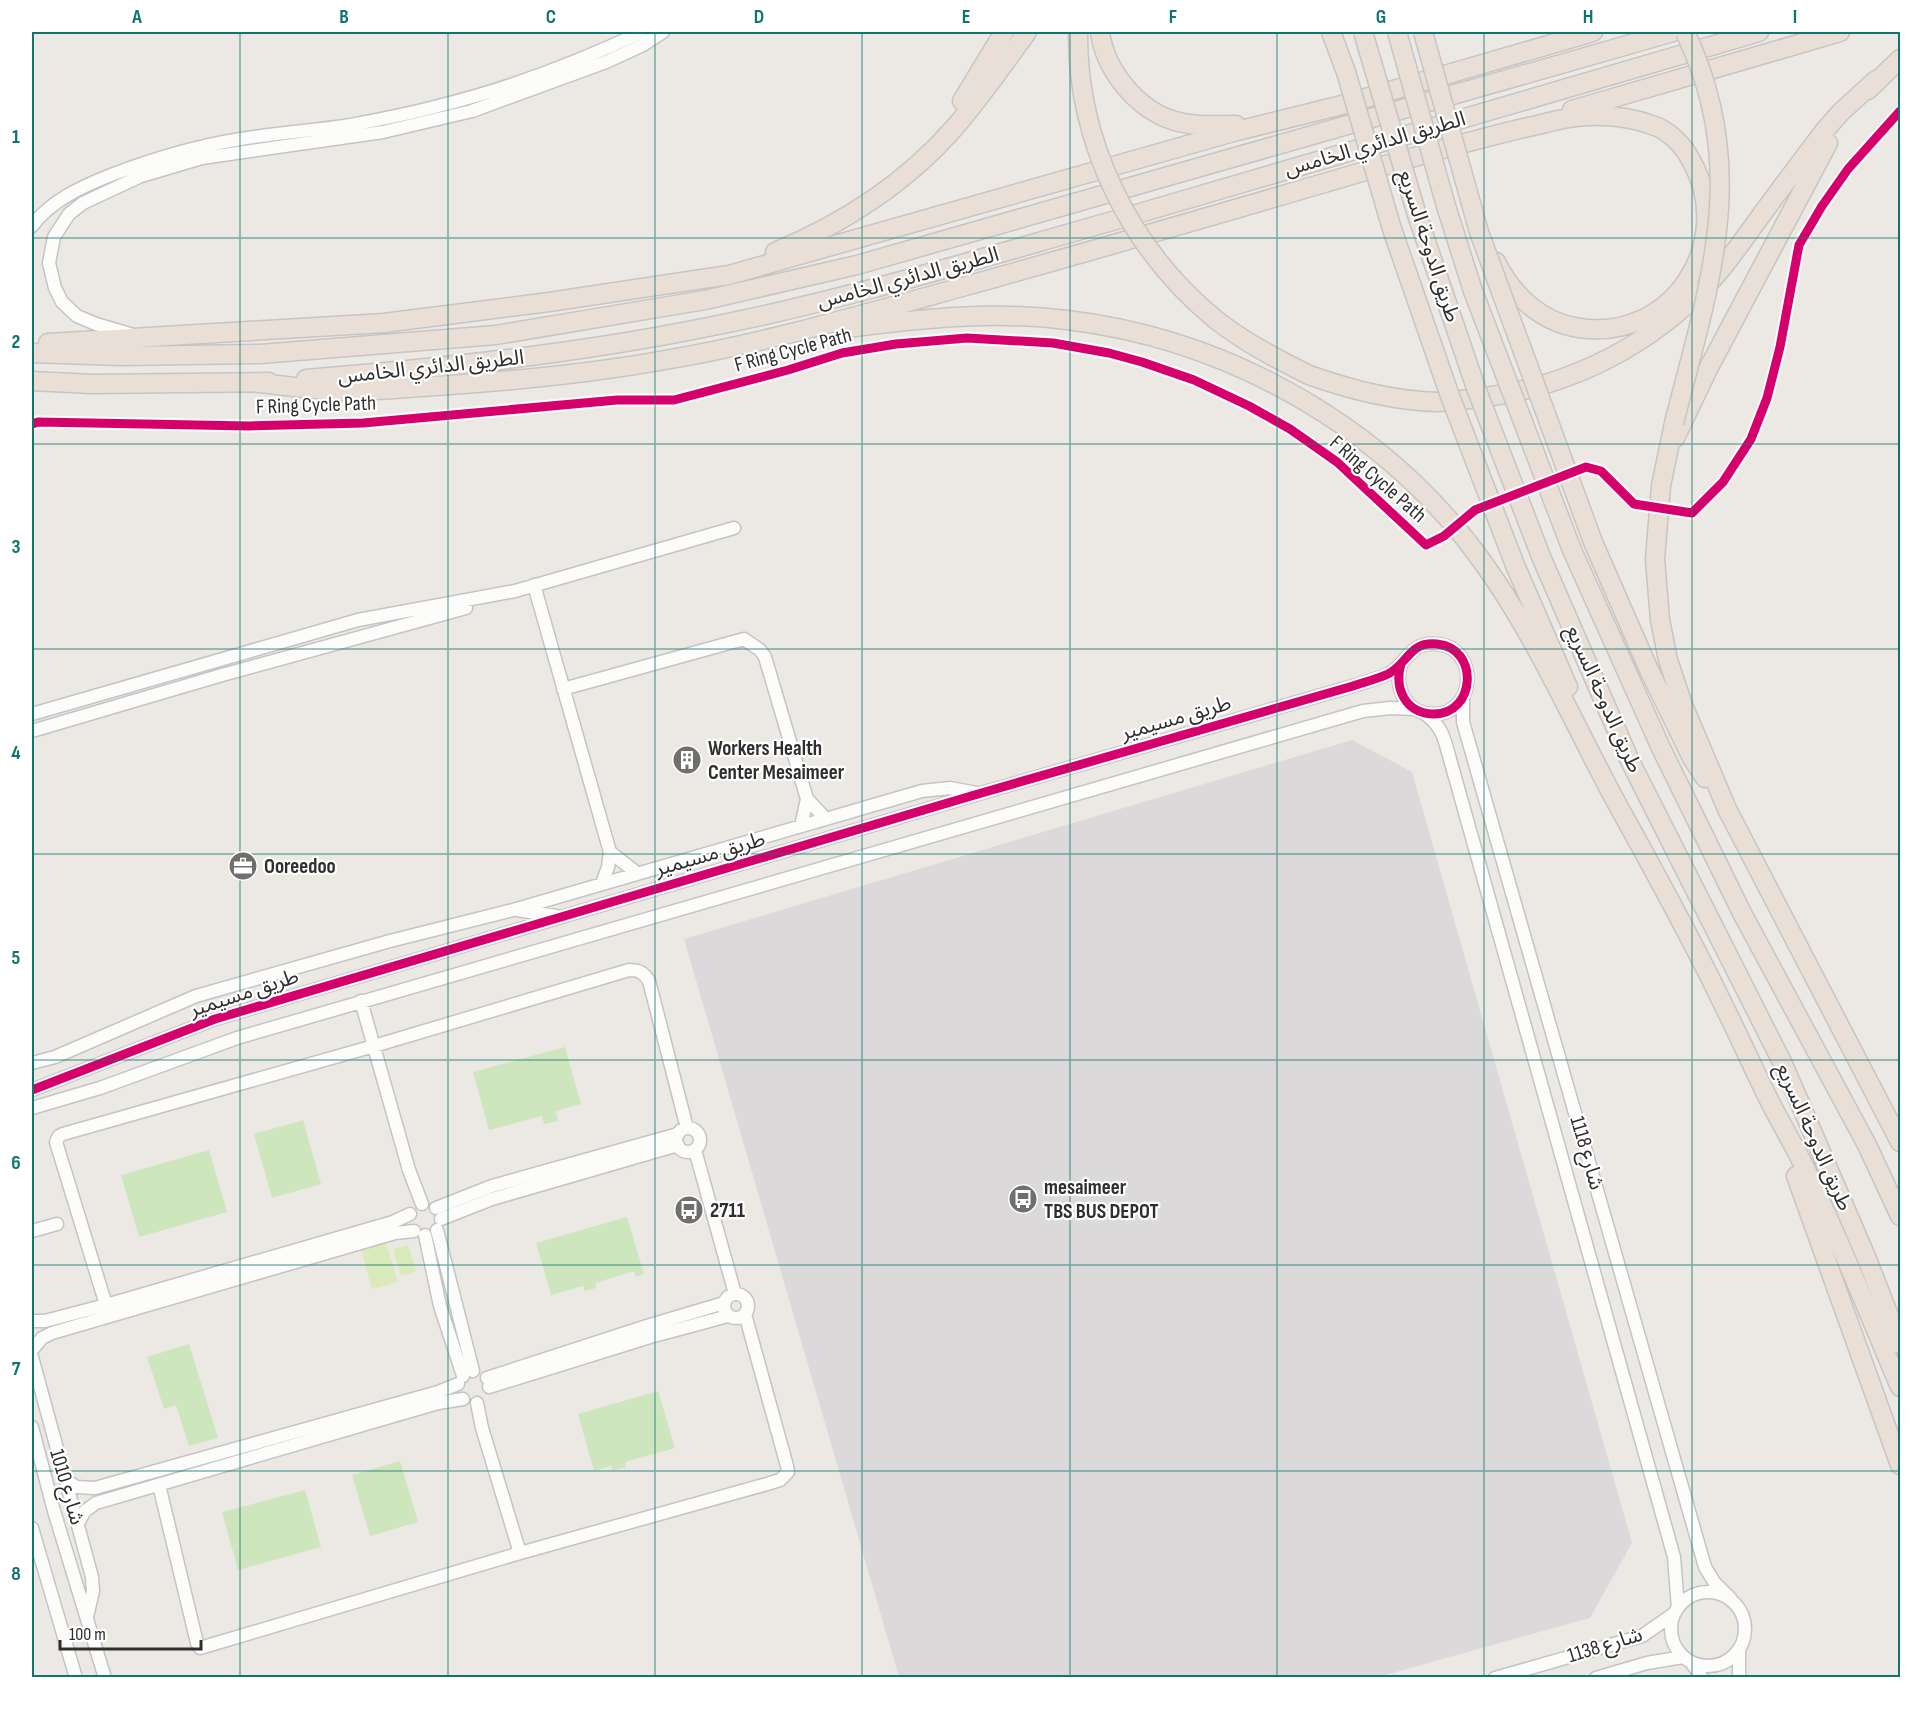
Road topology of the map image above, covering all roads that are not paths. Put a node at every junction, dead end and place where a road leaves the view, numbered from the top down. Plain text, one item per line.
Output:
1 (642, 32) edge
2 (663, 32) edge
3 (1004, 32) edge
4 (1027, 32) edge
5 (1078, 32) edge
6 (1100, 32) edge
7 (1331, 32) edge
8 (1341, 32) edge
9 (1363, 32) edge
10 (1397, 32) edge
11 (1423, 32) edge
12 (1593, 32) edge
13 (1672, 32) edge
14 (1684, 32) edge
15 (1759, 32) edge
16 (1840, 32) edge
17 (1900, 59) edge
18 (1346, 72) junction
19 (1876, 80) junction
20 (1338, 106) junction
21 (1496, 134) junction
22 (903, 175) junction
23 (109, 183) junction
24 (1466, 190) junction
25 (32, 226) edge
26 (652, 286) junction
27 (140, 337) junction
28 (770, 338) junction
29 (32, 345) edge
30 (32, 353) edge
31 (32, 381) edge
32 (259, 383) junction
33 (1667, 453) junction
34 (734, 528) dead end
35 (534, 585) junction
36 (515, 591) junction
37 (1401, 664) junction
38 (563, 689) junction
39 (1463, 698) junction
40 (1419, 711) junction
41 (32, 714) edge
42 (32, 731) edge
43 (978, 794) junction
44 (807, 799) junction
45 (1727, 809) junction
46 (1622, 812) junction
47 (825, 818) junction
48 (801, 826) junction
49 (610, 852) junction
50 (680, 861) junction
51 (637, 873) junction
52 (602, 883) junction
53 (651, 890) junction
54 (513, 910) junction
55 (561, 916) junction
56 (361, 1001) junction
57 (374, 1046) junction
58 (32, 1063) edge
59 (64, 1077) junction
60 (32, 1083) edge
61 (100, 1088) junction
62 (32, 1090) edge
63 (1771, 1104) junction
64 (32, 1108) edge
65 (32, 1115) edge
66 (681, 1136) junction
67 (1900, 1143) edge
68 (695, 1150) junction
69 (422, 1204) junction
70 (410, 1214) junction
71 (1900, 1216) edge
72 (438, 1219) junction
73 (57, 1224) dead end
74 (32, 1231) edge
75 (419, 1233) junction
76 (735, 1294) junction
77 (106, 1305) junction
78 (726, 1310) junction
79 (745, 1314) junction
80 (49, 1320) junction
81 (32, 1321) edge
82 (52, 1333) junction
83 (1900, 1344) edge
84 (32, 1350) edge
85 (32, 1357) edge
86 (464, 1377) junction
87 (488, 1383) junction
88 (1900, 1387) edge
89 (463, 1399) junction
90 (477, 1403) junction
91 (32, 1427) edge
92 (1900, 1465) edge
93 (66, 1480) junction
94 (159, 1485) junction
95 (100, 1487) junction
96 (102, 1501) junction
97 (78, 1523) junction
98 (32, 1528) edge
99 (520, 1553) junction
100 (1731, 1599) junction
101 (1676, 1610) junction
102 (87, 1617) junction
103 (1739, 1651) junction
104 (1687, 1660) junction
105 (76, 1677) edge
106 (105, 1677) edge
107 (1495, 1677) edge
108 (1596, 1677) edge
109 (1702, 1677) edge
110 (1739, 1677) edge

1 - 23 street
2 - 23 street
3 - 22 highway
4 - 22 highway
5 - 19 highway, bridge
6 - 20 highway
7 - 18 highway
8 - 18 highway
9 - 83 highway, طريق الدوحة السريع, bridge
10 - 71 highway, طريق الدوحة السريع, bridge
11 - 24 highway, bridge
12 - 20 highway
13 - 30 highway, الطريق الدائري الخامس
14 - 33 highway, bridge
15 - 32 highway, الطريق الدائري الخامس
16 - 21 highway
17 - 19 highway
18 - 46 highway, bridge
19 - 33 highway
20 - 26 highway
21 - 24 highway, bridge
21 - 28 highway
22 - 26 highway
23 - 25 street
23 - 27 street
24 - 45 highway, bridge
26 - 27 highway
27 - 29 highway
28 - 32 highway
28 - 46 highway
31 - 32 highway, الطريق الدائري الخامس
33 - 45 highway
34 - 35 street
35 - 36 street
35 - 38 street
36 - 41 street
36 - 42 street
37 - 39 street
37 - 40 street
37 - 43 street, طريق مسيمير
38 - 44 street
38 - 49 street
39 - 40 street
39 - 100 street, شارع 1118
40 - 56 street, طريق مسيمير
40 - 101 street, شارع 1118
43 - 47 street
43 - 53 street, طريق مسيمير
44 - 47 street
44 - 48 street
45 - 67 highway
46 - 63 highway
47 - 48 street
48 - 50 street
49 - 51 street
49 - 52 street
50 - 51 street
50 - 53 street
51 - 52 street
52 - 54 street
53 - 55 street, طريق مسيمير
54 - 55 street
54 - 58 street
55 - 59 street, طريق مسيمير
56 - 57 street
56 - 61 street, طريق مسيمير
57 - 66 street
57 - 69 street
57 - 77 street
59 - 60 street
59 - 62 street, طريق مسيمير
61 - 64 street, طريق مسيمير
61 - 65 street
63 - 88 highway
63 - 92 highway
66 - 68 street
66 - 68 street
66 - 72 street
68 - 76 street
69 - 70 street
69 - 72 street
70 - 75 street
70 - 77 street
72 - 75 street
72 - 86 street
73 - 74 street
75 - 82 street
75 - 86 street
76 - 78 street
76 - 79 street
77 - 80 street
78 - 79 street
78 - 87 street
79 - 99 street
80 - 81 street
80 - 82 street
82 - 84 street
85 - 93 street, شارع 1010
86 - 87 street
86 - 89 street
86 - 95 street
87 - 90 street
89 - 90 street
89 - 94 street
90 - 99 street
91 - 102 street, شارع 1010
93 - 95 street
93 - 97 street, شارع 1010
94 - 96 street
94 - 99 street
95 - 96 street
96 - 97 street
97 - 102 street, شارع 1010
98 - 105 street
100 - 101 street
100 - 103 street
101 - 104 street
101 - 107 street, شارع 1138
102 - 106 street, شارع 1010
103 - 104 street
103 - 110 street
104 - 108 street, شارع 1138
104 - 109 street

